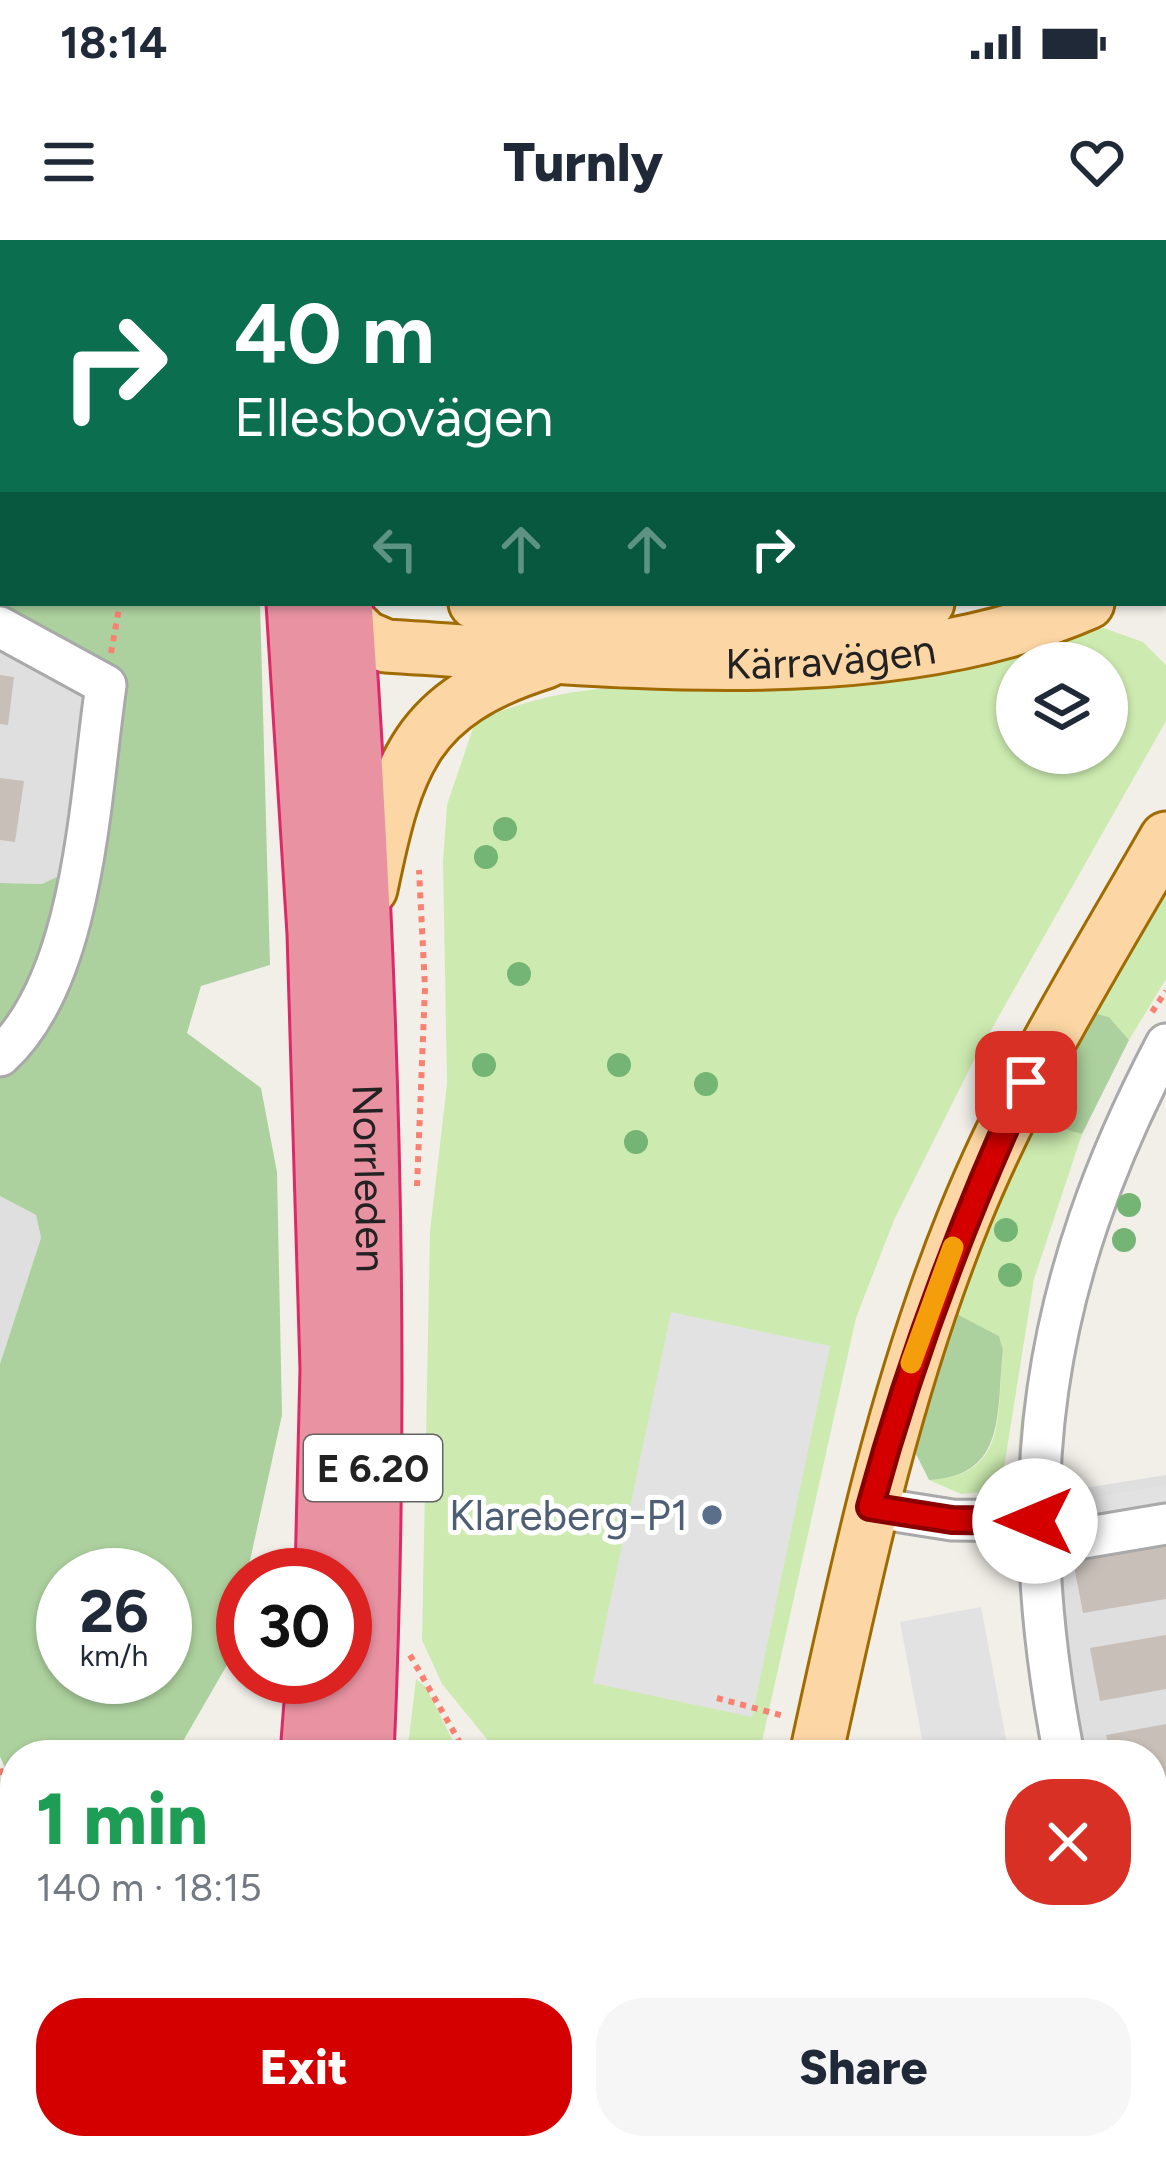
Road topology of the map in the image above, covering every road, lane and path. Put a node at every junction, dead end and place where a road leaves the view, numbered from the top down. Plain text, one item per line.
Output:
1 (119, 606) edge
2 (338, 606) edge
3 (488, 606) edge
4 (901, 606) edge
5 (1079, 606) edge
6 (568, 624) edge
7 (0, 628) edge
8 (106, 685) junction
9 (1166, 838) edge
10 (418, 860) dead end
11 (362, 930) junction
12 (1166, 1044) edge
13 (0, 1056) edge
14 (417, 1195) dead end
15 (870, 1507) junction
16 (1166, 1524) edge
17 (1035, 1534) junction
18 (326, 1548) edge
19 (412, 1634) dead end
20 (716, 1698) dead end
21 (314, 1704) edge
22 (311, 1740) edge
23 (365, 1740) edge
24 (459, 1740) edge
25 (819, 1740) edge
26 (1062, 1740) edge

1 - 8 path
2 - 6 main road, Kärravägen
2 - 11 highway, Norrleden / E 6.20
2 - 18 highway, Norrleden / E 6.20
3 - 6 main road, Kärravägen
4 - 6 main road, Kärravägen
5 - 6 main road, Kärravägen
6 - 11 main road, Kärravägen
7 - 8 street
8 - 13 street
9 - 15 main road
10 - 14 path
11 - 23 highway, Norrleden / E 6.20
12 - 17 street
15 - 17 street
15 - 25 main road
16 - 17 street
17 - 26 street
19 - 24 path
20 - 25 path
21 - 22 highway

